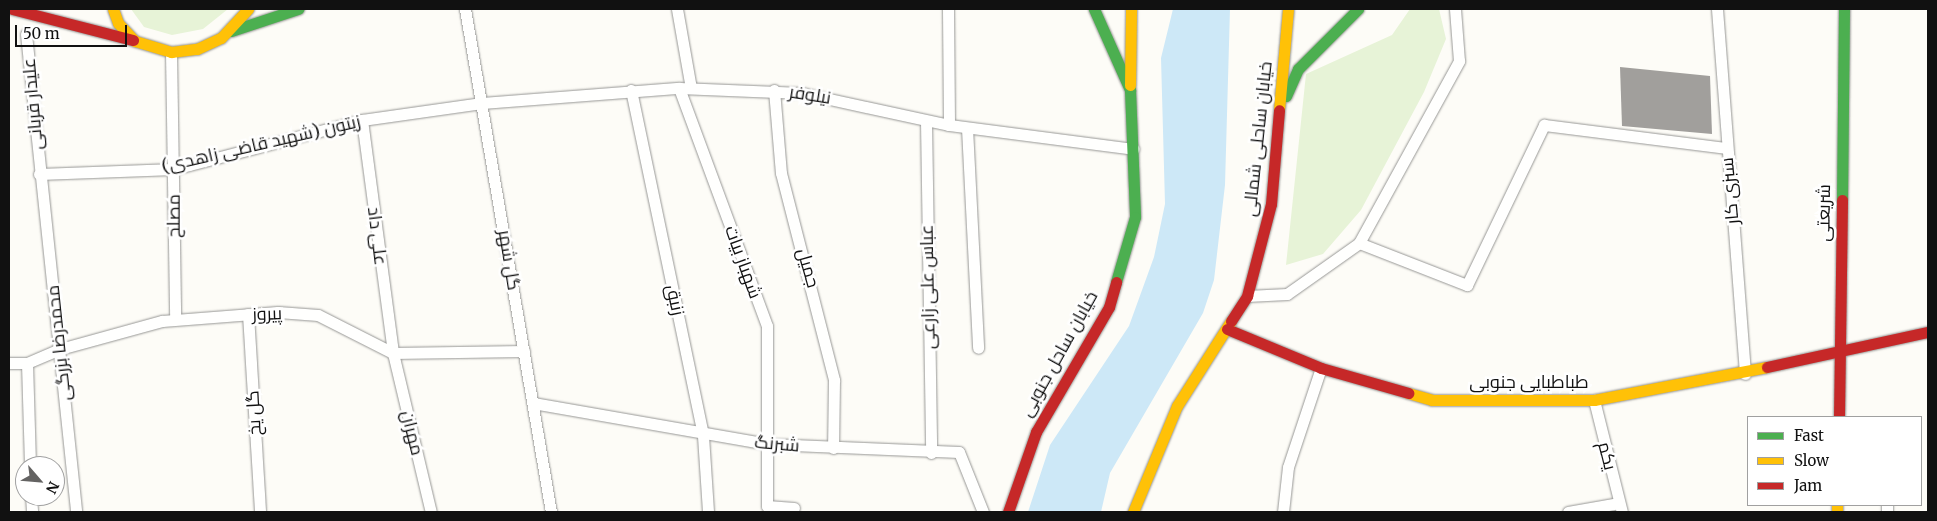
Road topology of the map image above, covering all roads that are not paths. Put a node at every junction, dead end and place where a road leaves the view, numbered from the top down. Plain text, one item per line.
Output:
1 (12, 9) edge
2 (113, 9) edge
3 (248, 9) edge
4 (298, 9) edge
5 (465, 9) edge
6 (677, 9) edge
7 (948, 9) edge
8 (1094, 9) edge
9 (1131, 9) edge
10 (1288, 9) edge
11 (1358, 9) edge
12 (1455, 9) edge
13 (1717, 9) edge
14 (1844, 9) edge
15 (231, 31) junction
16 (26, 34) dead end
17 (135, 41) junction
18 (171, 52) junction
19 (679, 88) junction
20 (692, 88) junction
21 (631, 90) junction
22 (774, 90) junction
23 (1130, 90) junction
24 (482, 103) junction
25 (1281, 107) junction
26 (362, 120) junction
27 (926, 121) junction
28 (949, 125) junction
29 (967, 128) junction
30 (1726, 148) junction
31 (1133, 149) junction
32 (174, 169) junction
33 (39, 174) junction
34 (1359, 243) junction
35 (1247, 296) junction
36 (248, 314) junction
37 (174, 319) junction
38 (1227, 328) junction
39 (1928, 332) edge
40 (60, 348) junction
41 (978, 348) dead end
42 (524, 351) junction
43 (1839, 352) junction
44 (393, 353) junction
45 (9, 363) edge
46 (27, 363) junction
47 (1321, 368) junction
48 (1745, 374) junction
49 (1594, 400) junction
50 (533, 403) junction
51 (1839, 416) edge
52 (702, 436) junction
53 (769, 444) junction
54 (833, 448) junction
55 (931, 454) junction
56 (30, 456) edge
57 (794, 508) dead end
58 (1620, 508) edge
59 (76, 512) edge
60 (260, 512) edge
61 (431, 512) edge
62 (551, 512) edge
63 (708, 512) edge
64 (983, 512) edge
65 (1008, 512) edge
66 (1133, 512) edge
67 (1283, 512) edge
68 (1568, 512) edge

1 - 17 main road
2 - 17 main road
3 - 15 main road
4 - 15 main road
5 - 24 street, گل شهر
6 - 20 street
7 - 28 street
8 - 23 main road, خیابان ساحل جنوبی
9 - 23 main road
10 - 25 main road, خیابان ساحلی شمالی
11 - 25 main road
12 - 34 street
13 - 30 street, سبزی کار
14 - 43 main road, شریعتی
15 - 18 main road
16 - 33 street, علیدار قربانی
17 - 18 main road
18 - 32 street, مصلح
19 - 20 street, نیلوفر
19 - 21 street, نیلوفر
19 - 53 street, شهباز بیات
20 - 22 street, نیلوفر
21 - 24 street, نیلوفر
21 - 52 street, زنبق
22 - 27 street, نیلوفر
22 - 54 street, جمیل
23 - 31 main road, خیابان ساحل جنوبی
24 - 26 street, زیتون (شهید قاضی زاهدی)
24 - 42 street, گل شهر
25 - 35 main road, خیابان ساحلی شمالی
26 - 32 street, زیتون (شهید قاضی زاهدی)
26 - 44 street, علی داد
27 - 28 street, نیلوفر
27 - 55 street, عباس علی زارعی
28 - 29 street, نیلوفر
29 - 31 street, نیلوفر
29 - 41 street
30 - 34 street
30 - 48 street, سبزی کار
31 - 65 main road, خیابان ساحل جنوبی
32 - 33 street, زیتون (شهید قاضی زاهدی)
32 - 37 street, مصلح
33 - 40 street, محمدرضا بزرگی
34 - 35 street
35 - 38 main road, خیابان ساحلی شمالی
36 - 37 street, پیروز
36 - 44 street, پیروز
36 - 60 street, گل یخ
37 - 40 street, پیروز
38 - 47 main road, طباطبایی جنوبی
38 - 66 main road, خیابان ساحلی شمالی
39 - 43 main road, طباطبایی جنوبی
40 - 46 street, پیروز
40 - 59 street, محمدرضا بزرگی
42 - 44 street, پیروز
42 - 50 street, گل شهر
43 - 48 main road, طباطبایی جنوبی
43 - 51 main road, شریعتی
44 - 61 street, مهران
45 - 46 street, پیروز
46 - 56 street
47 - 49 main road, طباطبایی جنوبی
47 - 67 street
48 - 49 main road, طباطبایی جنوبی
49 - 58 street, یکم
50 - 52 street, شبرنگ
50 - 62 street, گل شهر
52 - 53 street, شبرنگ
52 - 63 street, زنبق
53 - 54 street, شبرنگ
53 - 57 street, شهباز بیات
54 - 55 street, شبرنگ
55 - 64 street, شبرنگ
58 - 68 street

